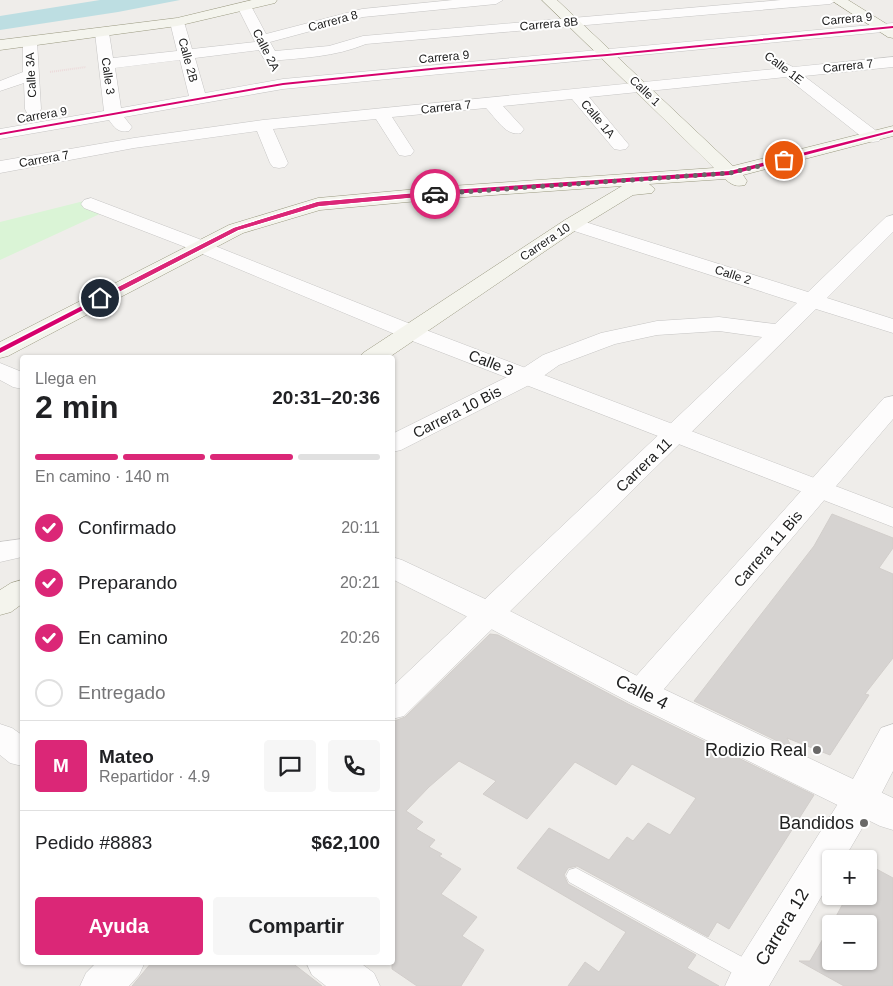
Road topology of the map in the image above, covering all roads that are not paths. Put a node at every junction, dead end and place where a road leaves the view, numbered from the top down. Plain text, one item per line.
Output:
1 (270, 0) edge
2 (496, 0) edge
3 (549, 0) edge
4 (693, 0) edge
5 (830, 0) edge
6 (838, 0) edge
7 (399, 4) edge
8 (244, 6) junction
9 (709, 10) junction
10 (177, 22) junction
11 (572, 22) junction
12 (890, 29) edge
13 (102, 33) junction
14 (422, 35) junction
15 (746, 40) junction
16 (30, 41) junction
17 (0, 45) edge
18 (265, 47) junction
19 (187, 54) junction
20 (607, 55) junction
21 (893, 62) edge
22 (106, 64) junction
23 (441, 68) junction
24 (790, 72) junction
25 (30, 75) junction
26 (0, 86) edge
27 (641, 87) junction
28 (576, 93) junction
29 (198, 98) junction
30 (293, 102) junction
31 (489, 102) junction
32 (467, 105) junction
33 (33, 109) dead end
34 (113, 114) junction
35 (382, 114) junction
36 (263, 125) junction
37 (515, 129) dead end
38 (893, 131) edge
39 (0, 134) edge
40 (873, 137) junction
41 (134, 143) junction
42 (893, 144) edge
43 (620, 145) dead end
44 (405, 151) dead end
45 (279, 163) dead end
46 (0, 167) edge
47 (735, 178) junction
48 (516, 188) junction
49 (91, 204) dead end
50 (893, 221) edge
51 (572, 224) junction
52 (200, 246) junction
53 (812, 300) junction
54 (893, 326) edge
55 (410, 332) junction
56 (780, 332) junction
57 (0, 350) edge
58 (376, 355) edge
59 (0, 370) edge
60 (526, 377) junction
61 (20, 381) edge
62 (893, 403) edge
63 (676, 434) junction
64 (395, 442) edge
65 (820, 489) junction
66 (893, 518) edge
67 (20, 548) edge
68 (0, 552) edge
69 (395, 568) edge
70 (20, 591) edge
71 (0, 605) edge
72 (490, 614) junction
73 (641, 693) junction
74 (395, 703) edge
75 (893, 737) edge
76 (0, 738) edge
77 (20, 752) edge
78 (877, 806) edge
79 (576, 876) dead end
80 (123, 965) edge
81 (330, 965) edge
82 (750, 980) edge
83 (101, 986) edge
84 (359, 986) edge

1 - 8 main road
2 - 7 street, Carrera 8
3 - 11 main road, Calle 1
4 - 9 street, Calle 1E
5 - 9 street, Carrera 8B
6 - 12 main road
7 - 14 street
7 - 18 street, Carrera 8
8 - 10 main road
8 - 18 street, Calle 2A
9 - 11 street, Carrera 8B
9 - 15 street, Calle 1E
10 - 13 main road
10 - 19 street, Calle 2B
11 - 14 street, Carrera 8B
11 - 20 main road, Calle 1
12 - 15 street, Carrera 9
13 - 16 main road
13 - 22 street, Calle 3
14 - 18 street, Carrera 8B
14 - 23 street
15 - 20 street, Carrera 9
15 - 24 street, Calle 1E
16 - 17 main road
16 - 25 street, Calle 3A
18 - 19 street
18 - 30 street, Calle 2A
19 - 22 street
19 - 29 street, Calle 2B
20 - 23 street, Carrera 9
20 - 27 main road, Calle 1
21 - 24 street, Carrera 7
22 - 34 street, Calle 3
23 - 30 street, Carrera 9
23 - 32 street
24 - 27 street, Carrera 7
24 - 40 street, Calle 1E
25 - 26 street
25 - 33 street, Calle 3A
27 - 28 street, Carrera 7
27 - 47 main road, Calle 1
28 - 31 street, Carrera 7
28 - 43 street, Calle 1A
29 - 30 street, Carrera 9
29 - 34 street, Carrera 9
30 - 35 street, Carrera 7
30 - 36 street, Carrera 7
31 - 32 street, Carrera 7
31 - 37 street
32 - 35 street, Carrera 7
34 - 39 street, Carrera 9
34 - 41 street, Calle 3
35 - 44 street
36 - 41 street, Carrera 7
36 - 45 street
38 - 40 main road
40 - 47 main road
41 - 46 street, Carrera 7
42 - 47 main road
47 - 48 main road
47 - 51 main road, Carrera 10
48 - 51 main road
48 - 52 main road
49 - 52 street, Calle 3
50 - 53 street, Carrera 11
51 - 53 street, Calle 2
51 - 55 main road, Carrera 10
52 - 55 street, Calle 3
52 - 57 main road
53 - 54 street, Calle 2
53 - 56 street, Carrera 11
55 - 58 main road, Carrera 10
55 - 60 street, Calle 3
56 - 60 street, Carrera 10 Bis
56 - 63 street, Carrera 11
59 - 61 street
60 - 63 street, Calle 3
60 - 64 street, Carrera 10 Bis
62 - 65 street, Carrera 11 Bis
63 - 65 street, Calle 3
63 - 72 street, Carrera 11
65 - 66 street, Calle 3
65 - 73 street, Carrera 11 Bis
67 - 68 street
69 - 72 street, Calle 4
70 - 71 main road
72 - 73 street, Calle 4
72 - 74 street, Carrera 11
73 - 78 street, Calle 4
75 - 78 street, Carrera 12
76 - 77 street
78 - 82 street, Carrera 12
79 - 82 lane
80 - 83 street
81 - 84 street

